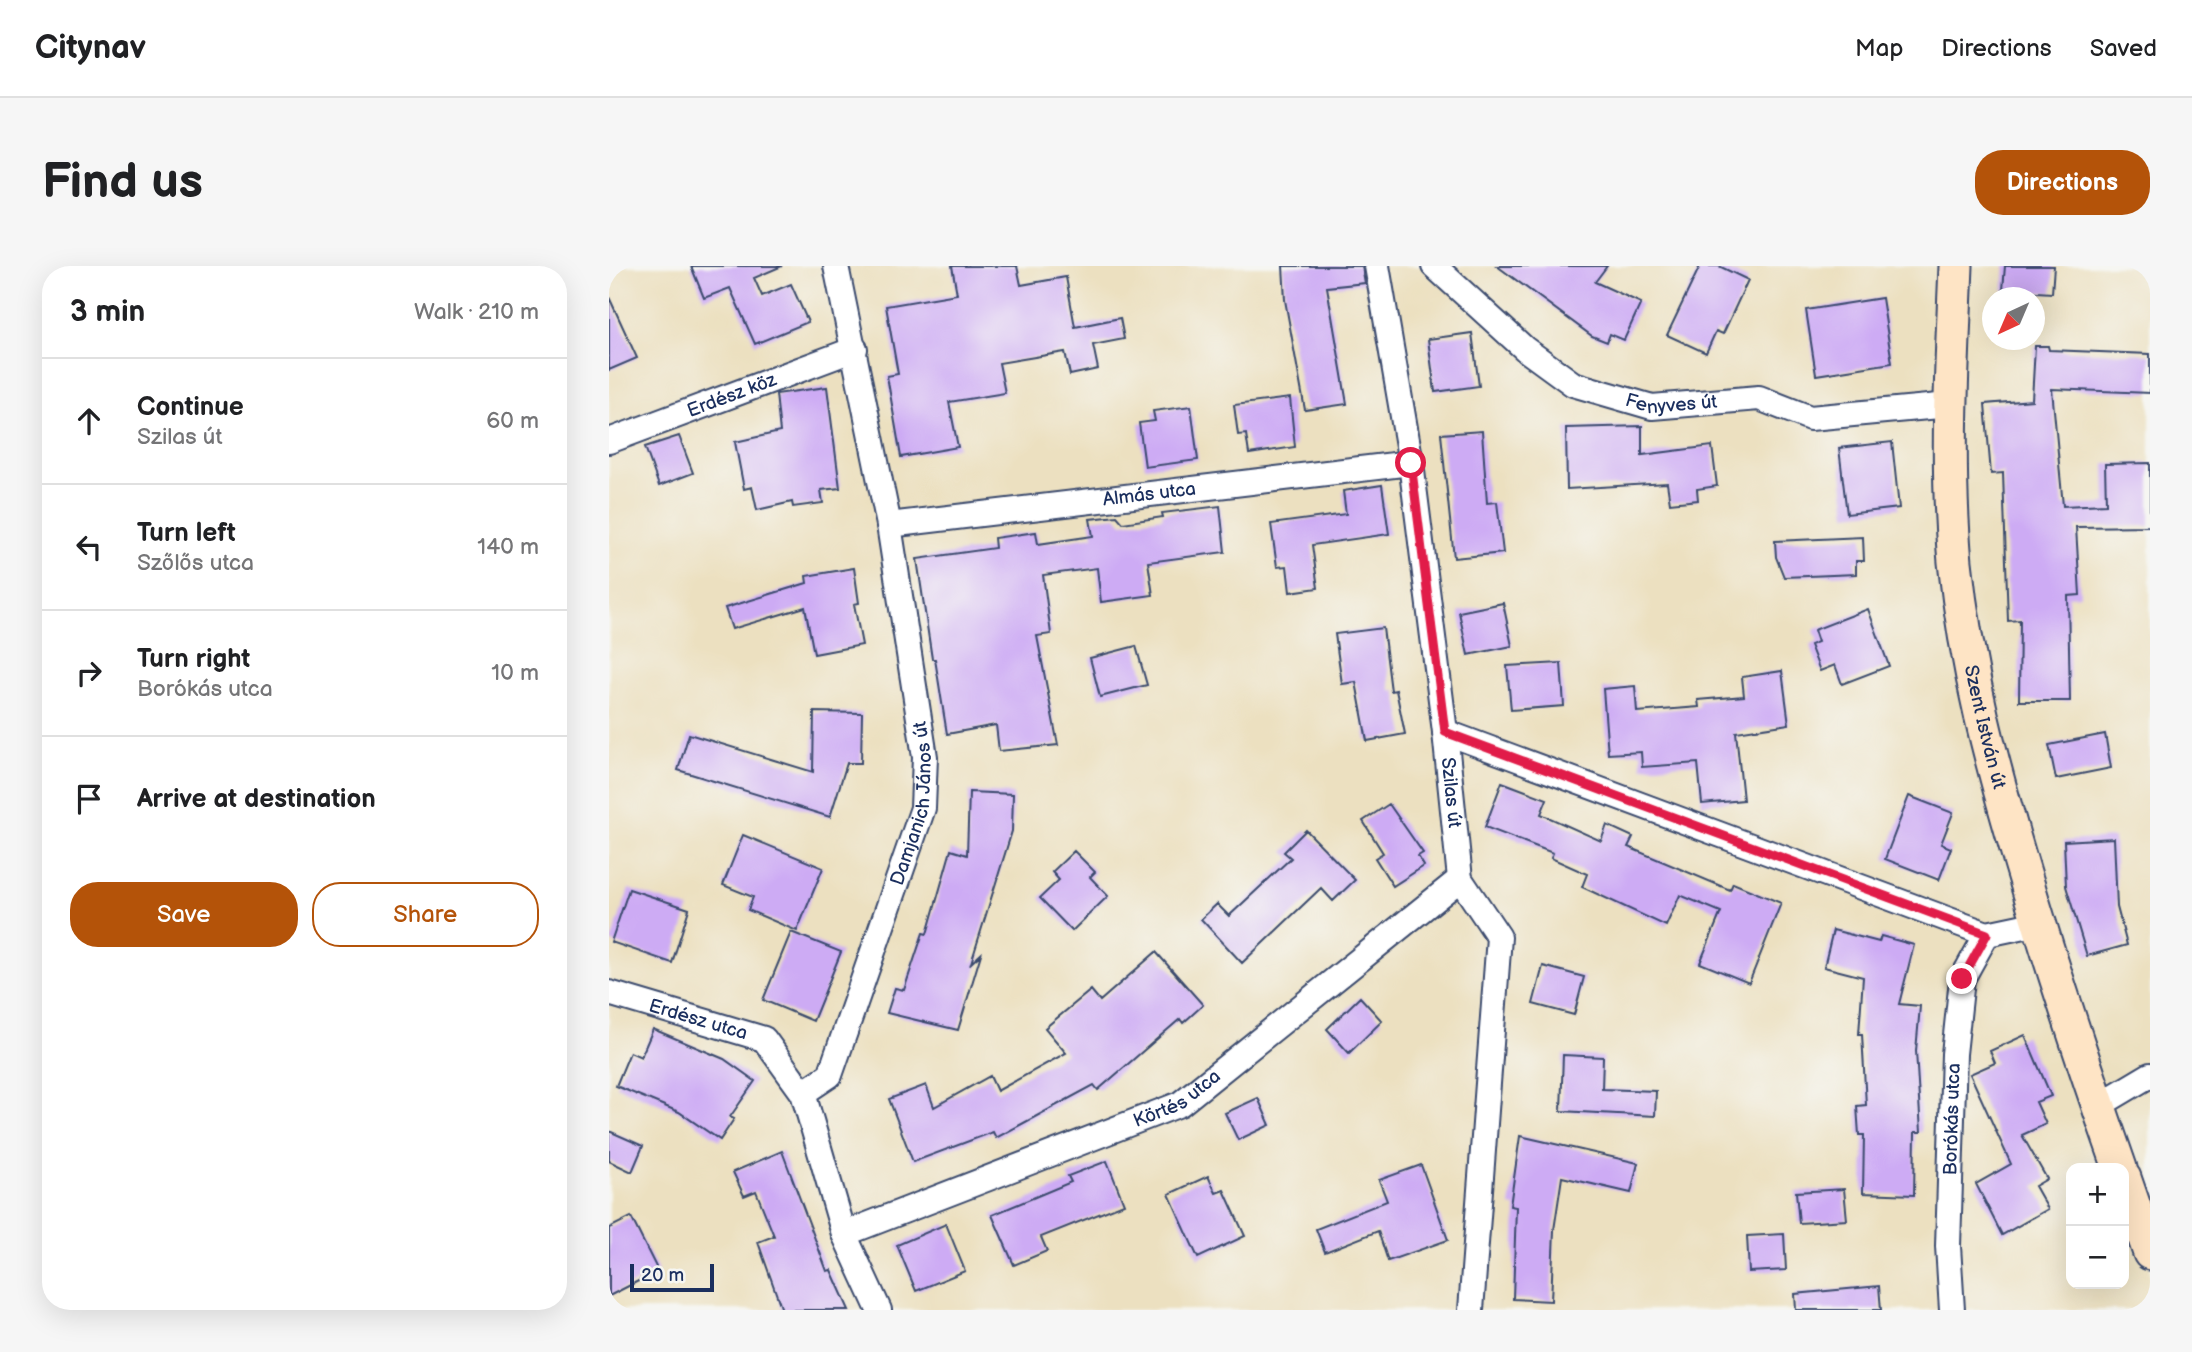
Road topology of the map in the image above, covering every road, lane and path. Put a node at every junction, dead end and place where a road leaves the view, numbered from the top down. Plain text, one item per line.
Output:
1 (837, 266) edge
2 (1377, 266) edge
3 (1434, 266) edge
4 (1956, 266) edge
5 (855, 349) junction
6 (1950, 405) junction
7 (609, 441) edge
8 (1411, 463) junction
9 (889, 525) junction
10 (1445, 732) junction
11 (1460, 878) junction
12 (2039, 923) junction
13 (1987, 934) junction
14 (609, 993) edge
15 (2150, 1075) edge
16 (803, 1093) junction
17 (2098, 1106) junction
18 (2118, 1163) edge
19 (2129, 1192) edge
20 (844, 1234) junction
21 (2150, 1253) edge
22 (879, 1310) edge
23 (1471, 1310) edge
24 (1952, 1310) edge

1 - 5 street, Damjanich János út
2 - 8 street, Szilas út
3 - 6 street, Fenyves út
4 - 6 street, Szent István út
5 - 7 street, Erdész köz
5 - 9 street, Damjanich János út
6 - 12 street, Szent István út
8 - 9 street, Almás utca
8 - 10 street, Szilas út
9 - 16 street, Damjanich János út
10 - 11 street, Szilas út
10 - 13 street
11 - 20 street, Körtés utca
11 - 23 street, Szilas út
12 - 13 street
12 - 17 street, Szent István út
13 - 24 street, Borókás utca
14 - 16 street, Erdész utca
15 - 17 street
16 - 20 street
17 - 18 street, Szent István út
19 - 21 street
20 - 22 street

